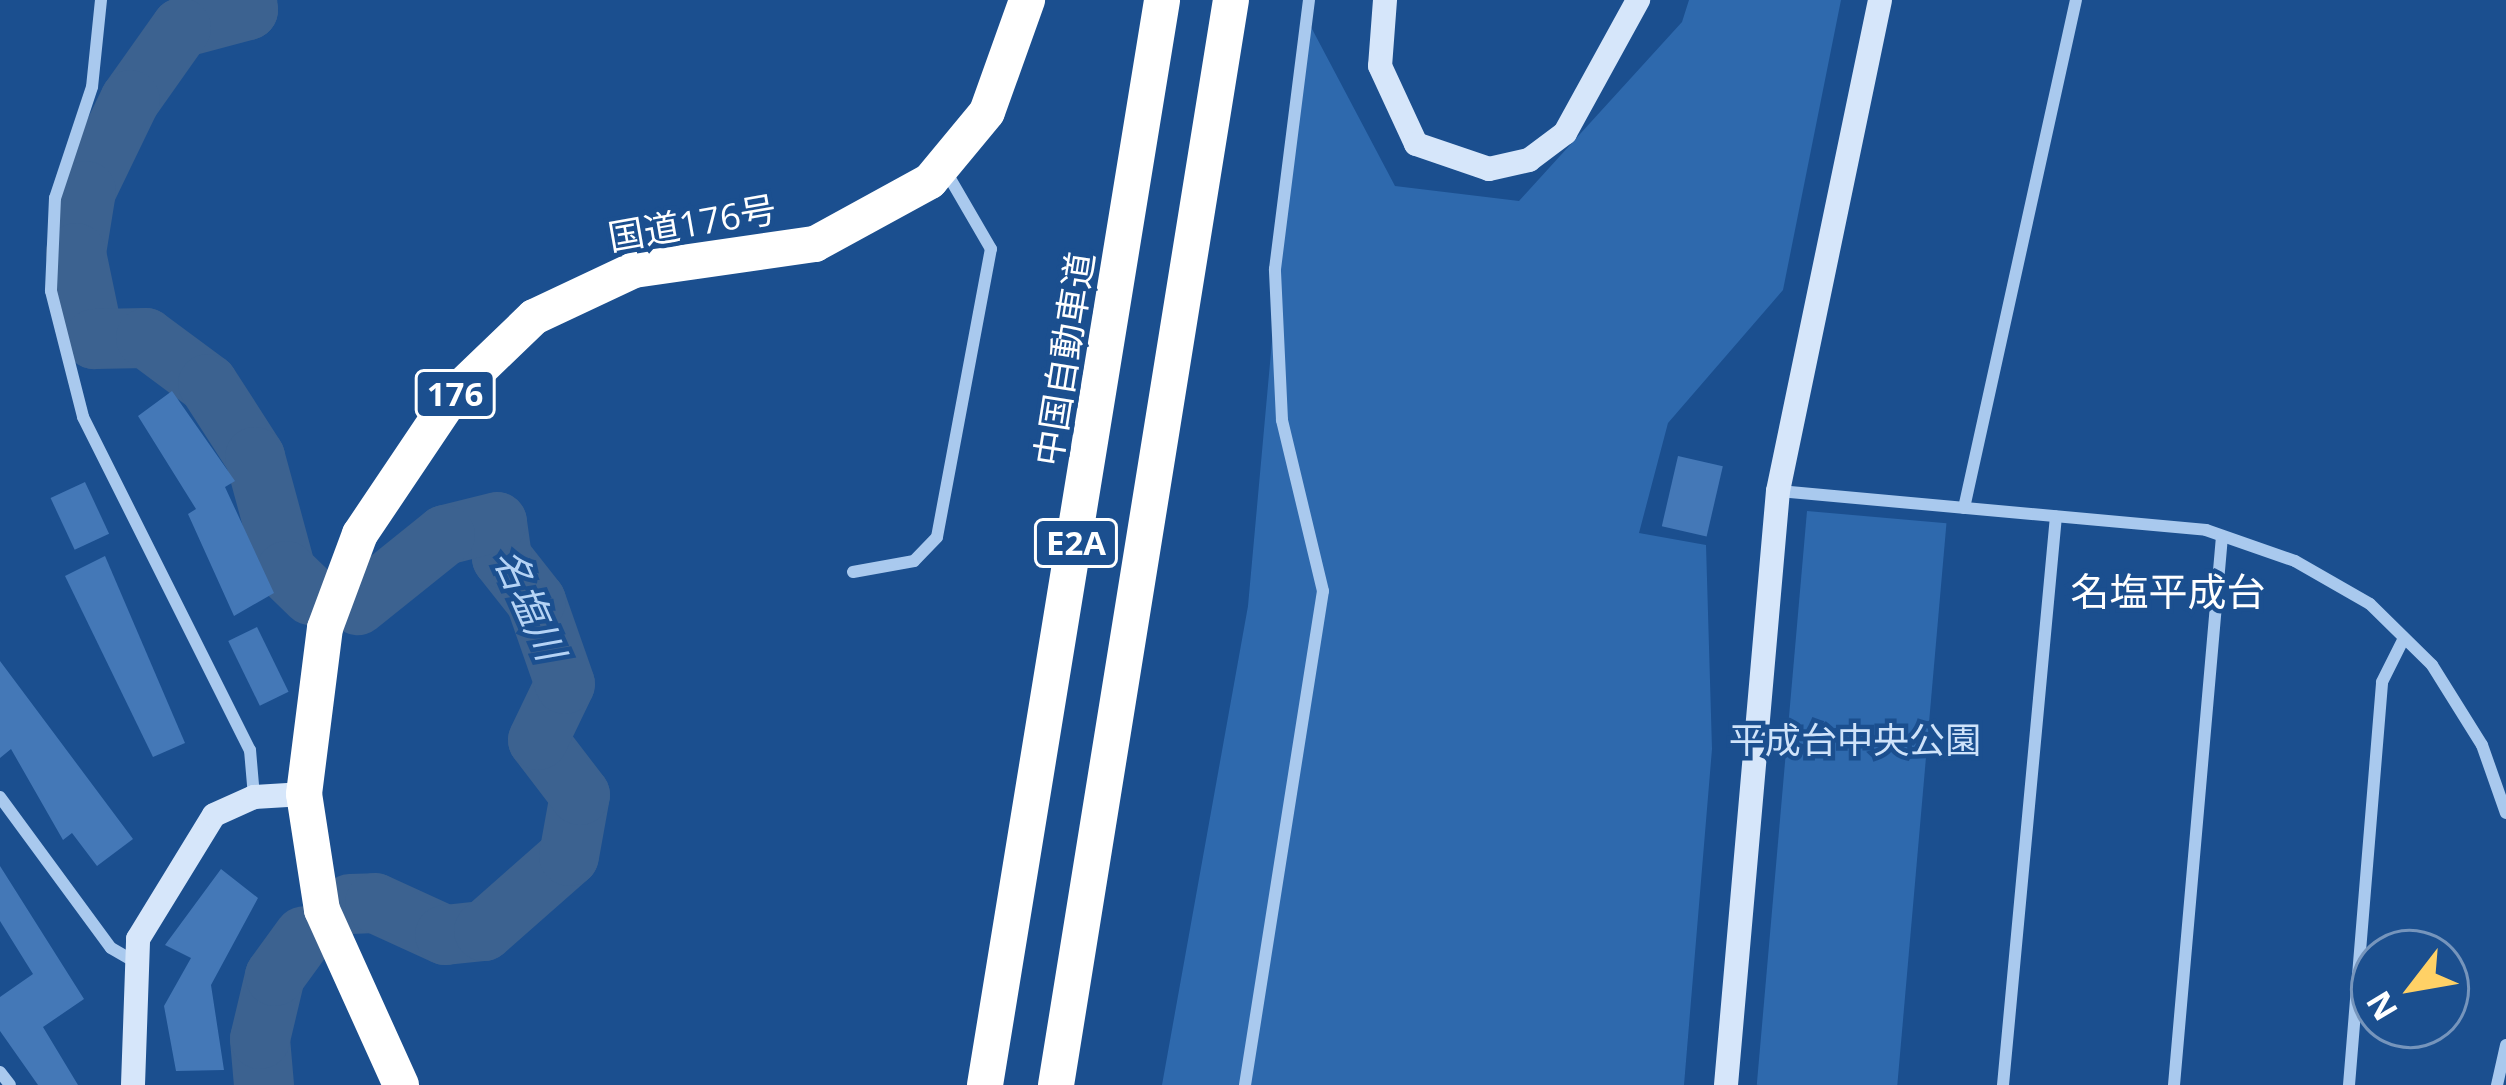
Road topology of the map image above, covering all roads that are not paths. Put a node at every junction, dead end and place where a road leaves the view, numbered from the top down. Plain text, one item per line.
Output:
1 (100, 0) edge
2 (1027, 0) edge
3 (1162, 0) edge
4 (1231, 0) edge
5 (1309, 0) edge
6 (1385, 0) edge
7 (1638, 0) edge
8 (1880, 0) edge
9 (2076, 0) edge
10 (943, 167) junction
11 (1778, 491) junction
12 (1964, 508) junction
13 (2056, 516) junction
14 (2222, 536) junction
15 (853, 572) dead end
16 (2404, 638) junction
17 (304, 794) junction
18 (0, 797) edge
19 (254, 797) junction
20 (2506, 813) edge
21 (137, 963) junction
22 (2506, 1045) edge
23 (0, 1072) edge
24 (10, 1085) edge
25 (134, 1085) edge
26 (401, 1085) edge
27 (985, 1085) edge
28 (1056, 1085) edge
29 (1245, 1085) edge
30 (1726, 1085) edge
31 (2003, 1085) edge
32 (2174, 1085) edge
33 (2349, 1085) edge
34 (2497, 1085) edge

1 - 19 street
2 - 10 highway, 国道176号 / 176
3 - 27 highway, 中国自動車道 / E2A
4 - 28 highway, E2A
5 - 29 street
6 - 7 street
8 - 11 street
9 - 12 street
10 - 15 street
10 - 17 highway, 国道176号 / 176
11 - 12 street
11 - 30 street
12 - 13 street
13 - 14 street
13 - 31 street
14 - 16 street
14 - 32 street
16 - 20 street
16 - 33 street
17 - 19 street
17 - 26 highway, 国道176号 / 176
18 - 21 street
19 - 21 street
21 - 25 street
22 - 34 street
23 - 24 street

